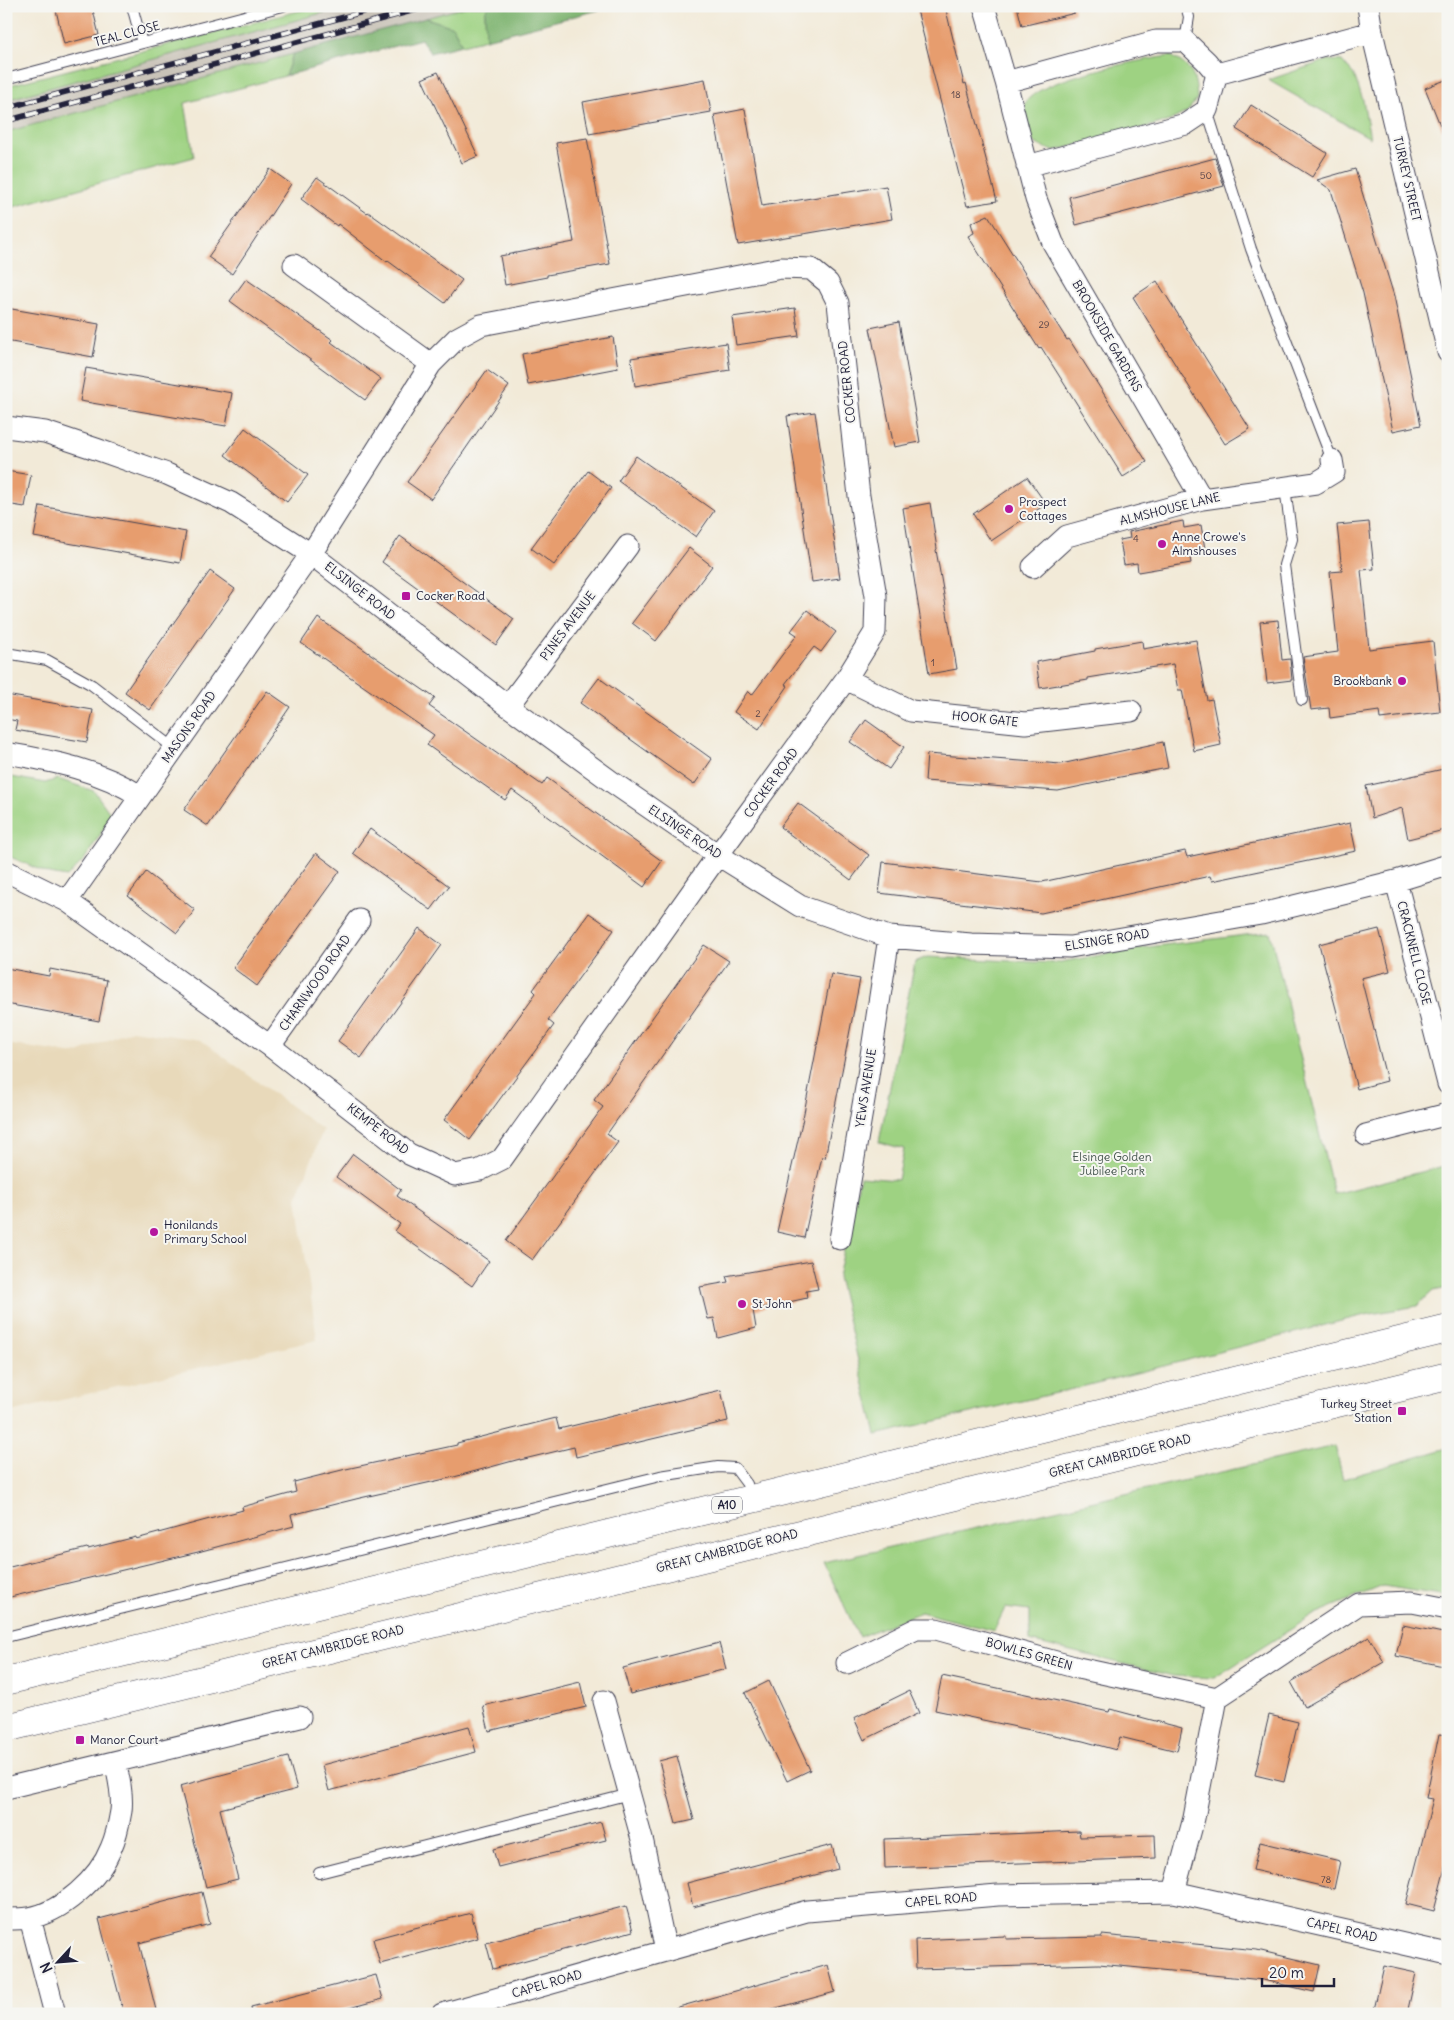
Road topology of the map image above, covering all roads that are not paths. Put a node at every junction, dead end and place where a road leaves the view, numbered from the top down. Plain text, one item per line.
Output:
1 (132, 6) edge
2 (283, 6) edge
3 (984, 6) edge
4 (1186, 6) edge
5 (1368, 6) edge
6 (1372, 32) junction
7 (1185, 41) junction
8 (142, 43) junction
9 (1218, 74) junction
10 (6, 79) edge
11 (1006, 82) junction
12 (1207, 110) junction
13 (1027, 166) junction
14 (294, 265) dead end
15 (1448, 352) edge
16 (431, 364) junction
17 (6, 427) edge
18 (1332, 460) joint
19 (1285, 488) junction
20 (1202, 499) junction
21 (628, 546) dead end
22 (311, 554) junction
23 (1033, 566) dead end
24 (6, 653) edge
25 (846, 679) junction
26 (1302, 700) dead end
27 (508, 706) junction
28 (1131, 711) dead end
29 (174, 748) junction
30 (6, 754) edge
31 (140, 796) junction
32 (718, 854) junction
33 (1448, 865) edge
34 (6, 871) edge
35 (1396, 881) junction
36 (67, 901) junction
37 (359, 920) dead end
38 (889, 937) junction
39 (270, 1046) junction
40 (1448, 1084) edge
41 (1448, 1114) edge
42 (1366, 1135) dead end
43 (840, 1238) dead end
44 (1448, 1329) edge
45 (1448, 1376) edge
46 (751, 1500) junction
47 (1448, 1609) edge
48 (6, 1637) edge
49 (847, 1663) dead end
50 (6, 1680) edge
51 (1217, 1698) junction
52 (604, 1702) dead end
53 (300, 1717) dead end
54 (6, 1728) edge
55 (115, 1762) junction
56 (6, 1788) edge
57 (630, 1794) junction
58 (319, 1873) dead end
59 (1174, 1892) junction
60 (30, 1918) junction
61 (6, 1919) edge
62 (666, 1950) junction
63 (1448, 1954) edge
64 (54, 2014) edge
65 (442, 2014) edge

1 - 8 lane
2 - 8 lane, TEAL CLOSE
3 - 11 street, BROOKSIDE GARDENS
4 - 7 lane
5 - 6 street, TURKEY STREET
6 - 9 street
6 - 15 street, TURKEY STREET
7 - 9 street
7 - 11 street
8 - 10 lane, TEAL CLOSE
9 - 12 street
11 - 13 street, BROOKSIDE GARDENS
12 - 13 street
12 - 18 lane
13 - 20 street, BROOKSIDE GARDENS
14 - 16 street
16 - 22 street, COCKER ROAD
16 - 25 street, COCKER ROAD
17 - 22 street, ELSINGE ROAD
18 - 19 street, ALMSHOUSE LANE
19 - 20 street, ALMSHOUSE LANE
19 - 26 lane
20 - 23 street, ALMSHOUSE LANE
21 - 27 street, PINES AVENUE
22 - 27 street, ELSINGE ROAD
22 - 29 street, MASONS ROAD
24 - 29 lane
25 - 28 street, HOOK GATE
25 - 32 street, COCKER ROAD
27 - 32 street, ELSINGE ROAD
29 - 31 street, MASONS ROAD
30 - 31 street
31 - 36 street, MASONS ROAD
32 - 38 street, ELSINGE ROAD
32 - 39 street, KEMPE ROAD
33 - 35 street, ELSINGE ROAD
34 - 36 street, KEMPE ROAD
35 - 38 street, ELSINGE ROAD
35 - 40 street, CRACKNELL CLOSE
36 - 39 street, KEMPE ROAD
37 - 39 street, CHARNWOOD ROAD
38 - 43 street, YEWS AVENUE
41 - 42 street
44 - 46 highway, A10
45 - 54 highway, GREAT CAMBRIDGE ROAD
46 - 48 lane
46 - 50 highway, A10
47 - 51 street
49 - 51 street, BOWLES GREEN
51 - 59 street
52 - 57 street
53 - 55 street
55 - 56 street
55 - 60 street
57 - 58 lane
57 - 62 street
59 - 62 street, CAPEL ROAD
59 - 63 street, CAPEL ROAD
60 - 61 street
60 - 64 street
62 - 65 street, CAPEL ROAD

